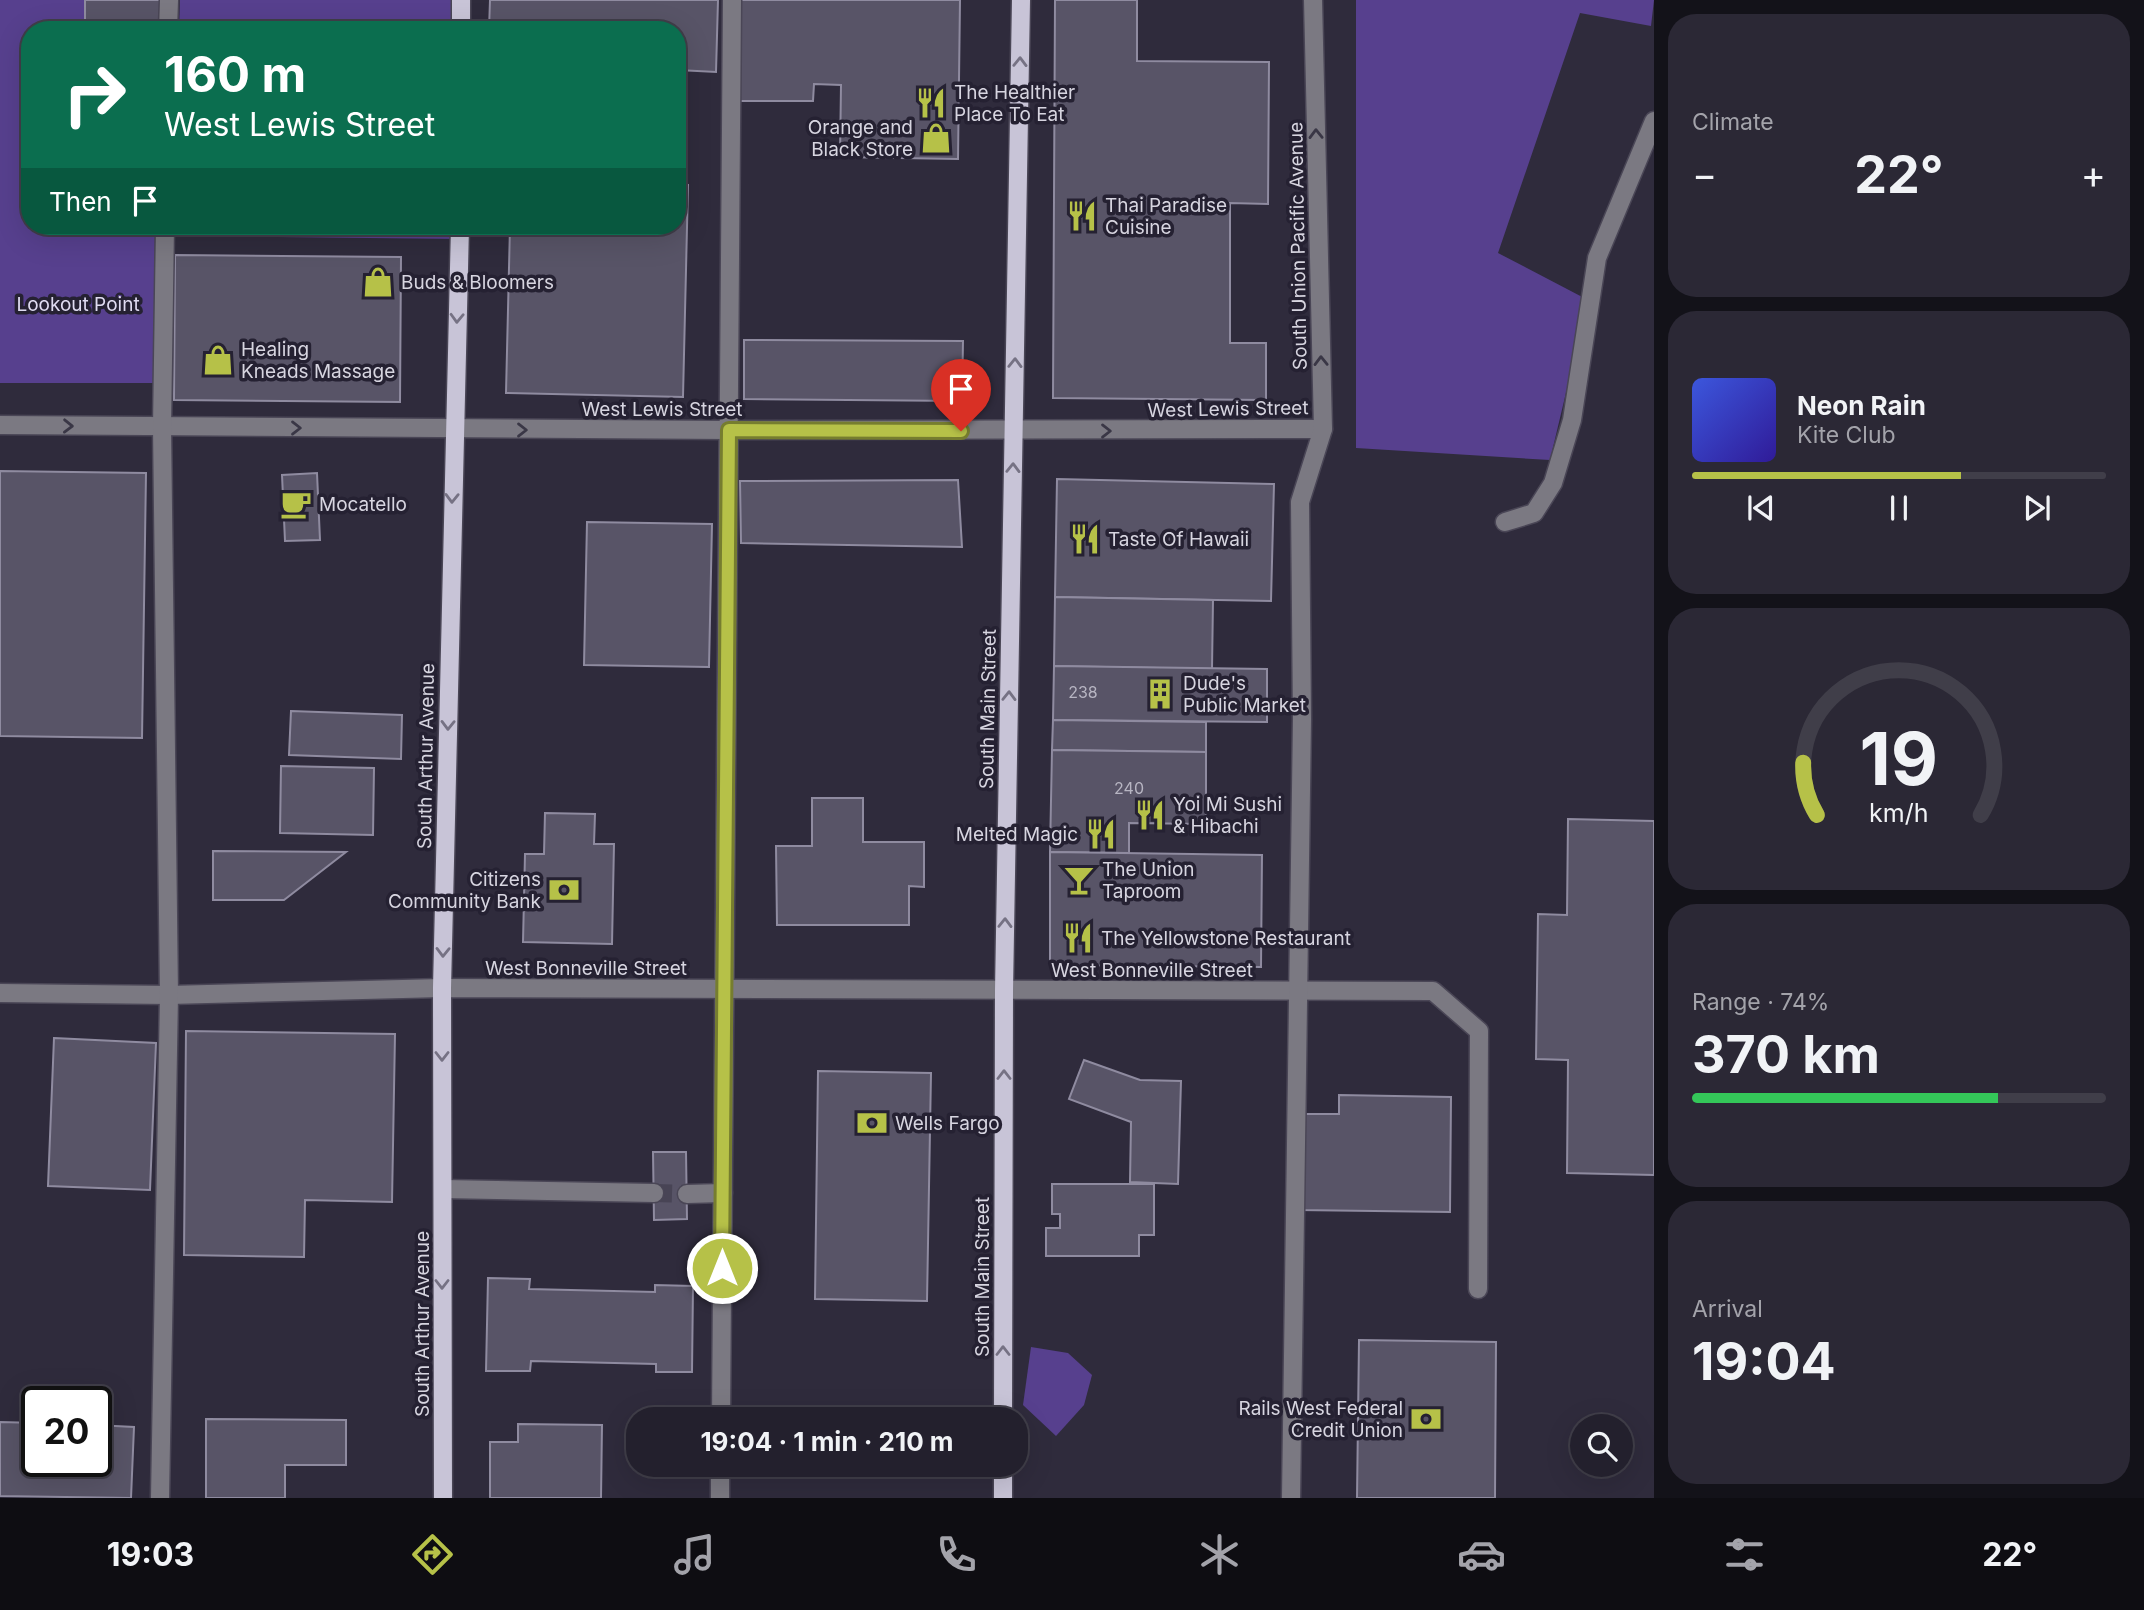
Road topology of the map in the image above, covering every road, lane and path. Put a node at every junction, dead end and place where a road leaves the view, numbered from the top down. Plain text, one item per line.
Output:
1 (169, 0) edge
2 (461, 0) edge
3 (732, 0) edge
4 (1021, 0) edge
5 (1313, 0) edge
6 (168, 21) edge
7 (461, 21) edge
8 (1654, 121) edge
9 (165, 235) edge
10 (460, 235) edge
11 (0, 425) edge
12 (162, 427) junction
13 (454, 429) junction
14 (1323, 429) junction
15 (729, 430) junction
16 (1013, 431) junction
17 (1505, 522) dead end
18 (442, 988) junction
19 (724, 990) junction
20 (1004, 991) junction
21 (0, 992) edge
22 (1297, 992) junction
23 (169, 995) junction
24 (443, 1189) junction
25 (723, 1193) junction
26 (654, 1194) tunnel mouth
27 (687, 1194) tunnel mouth
28 (1478, 1289) dead end
29 (721, 1407) edge
30 (1003, 1407) edge
31 (720, 1477) edge
32 (1003, 1477) edge
33 (160, 1498) edge
34 (443, 1498) edge
35 (720, 1498) edge
36 (1003, 1498) edge
37 (1290, 1498) edge

1 - 6 street
2 - 7 main road
3 - 15 street
16 -> 4 main road, South Main Street
14 -> 5 street, South Union Pacific Avenue
8 - 17 street
9 - 12 street
10 -> 13 main road, South Arthur Avenue
11 -> 12 street, West Lewis Street
12 -> 13 street, West Lewis Street
12 - 23 street
13 -> 15 street, West Lewis Street
13 -> 18 main road, South Arthur Avenue
16 -> 14 street, West Lewis Street
14 - 22 street, South Union Pacific Avenue
15 - 16 street, West Lewis Street
15 - 19 street
20 -> 16 main road, South Main Street
18 - 19 street, West Bonneville Street
18 - 23 street, West Bonneville Street
18 -> 24 main road, South Arthur Avenue
19 - 20 street, West Bonneville Street
19 - 25 street
20 - 22 street, West Bonneville Street
30 -> 20 main road, South Main Street
21 - 23 street, West Bonneville Street
22 - 28 street, West Bonneville Street
22 - 37 street, South Union Pacific Avenue
23 - 33 street
24 - 26 street
24 -> 34 main road, South Arthur Avenue
25 - 27 street
25 - 29 street
31 - 35 street
32 - 36 main road

